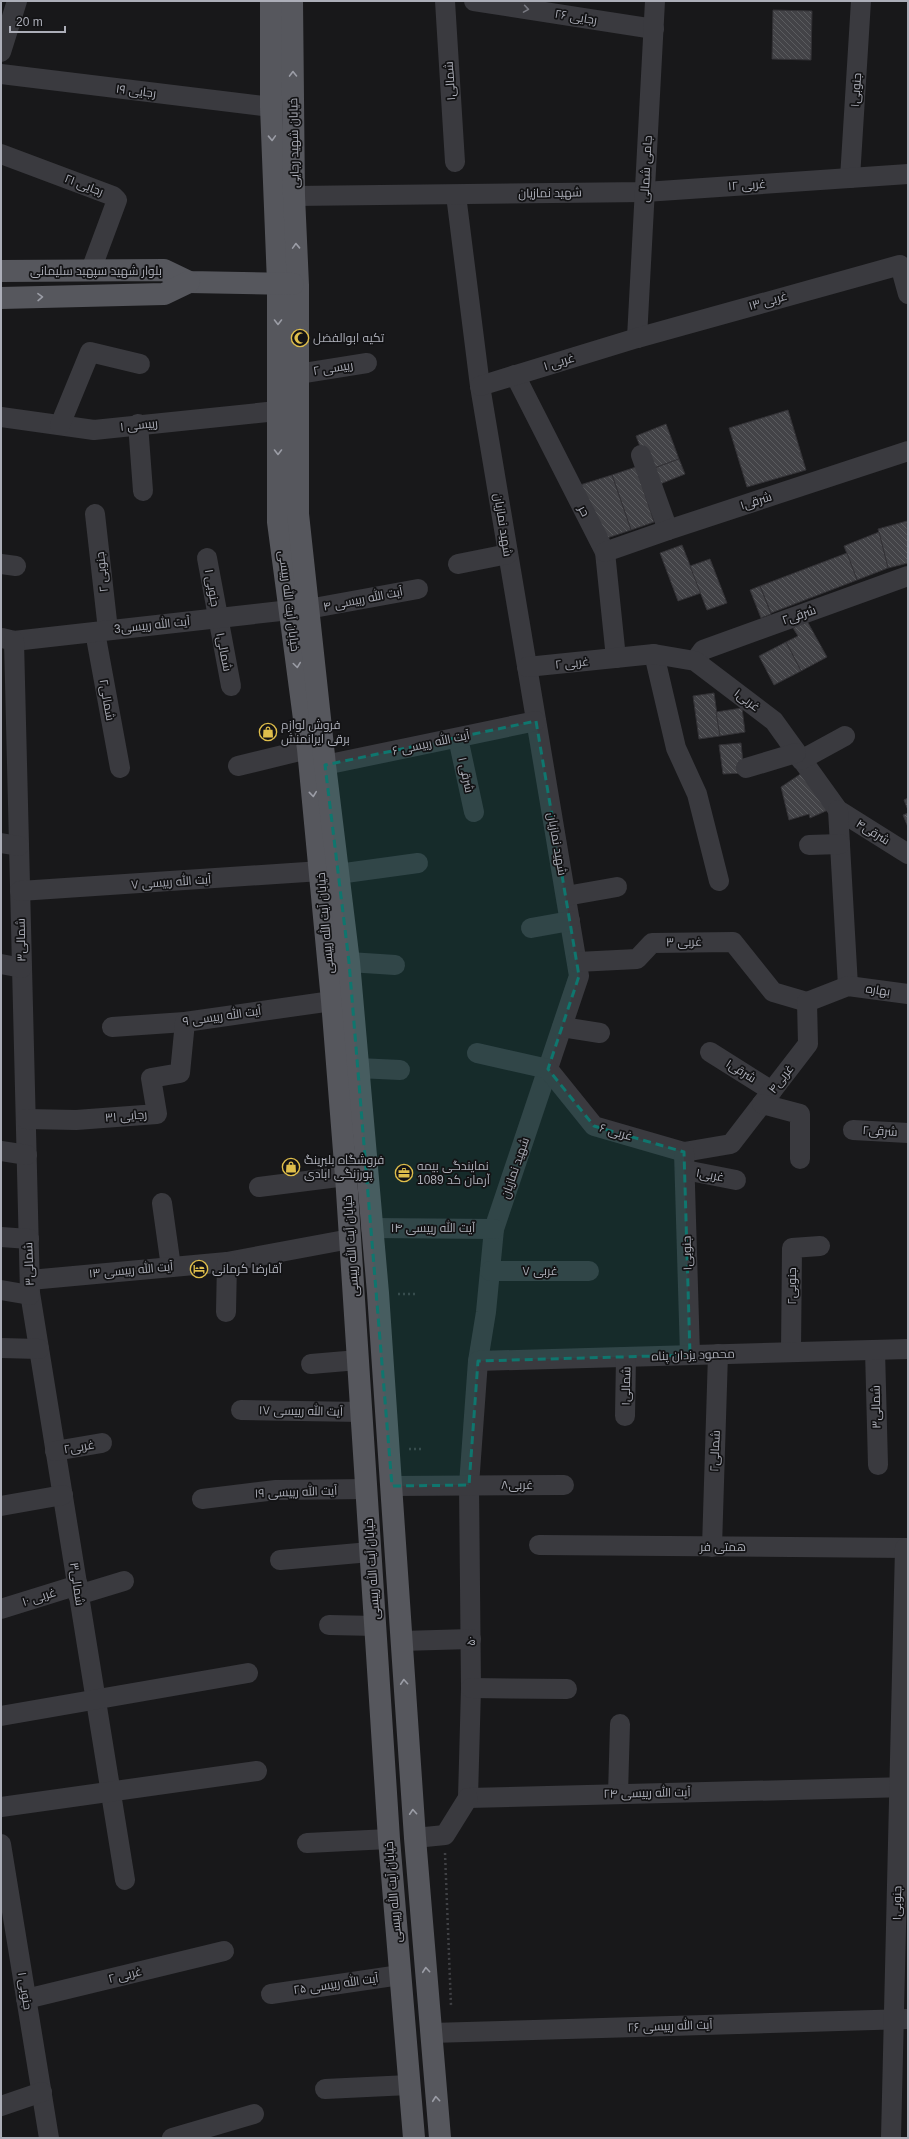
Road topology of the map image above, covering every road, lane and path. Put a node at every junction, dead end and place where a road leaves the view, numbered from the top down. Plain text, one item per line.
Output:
1 (17, 1) edge
2 (271, 1) edge
3 (292, 1) edge
4 (445, 1) edge
5 (474, 1) edge
6 (655, 1) edge
7 (861, 1) edge
8 (654, 29) junction
9 (1, 52) edge
10 (1, 74) edge
11 (271, 107) junction
12 (1, 154) edge
13 (455, 162) dead end
14 (908, 174) edge
15 (850, 178) junction
16 (645, 192) junction
17 (456, 195) junction
18 (294, 196) junction
19 (91, 270) junction
20 (1, 271) edge
21 (189, 282) junction
22 (288, 284) junction
23 (908, 294) edge
24 (1, 298) edge
25 (637, 338) junction
26 (367, 363) dead end
27 (140, 364) dead end
28 (298, 374) junction
29 (515, 375) junction
30 (480, 386) junction
31 (277, 410) junction
32 (1, 417) edge
33 (138, 424) junction
34 (60, 425) junction
35 (908, 451) edge
36 (641, 455) dead end
37 (143, 491) dead end
38 (95, 514) dead end
39 (668, 530) junction
40 (605, 552) junction
41 (508, 554) junction
42 (207, 558) dead end
43 (458, 564) dead end
44 (908, 576) edge
45 (418, 589) dead end
46 (299, 610) junction
47 (218, 618) junction
48 (102, 631) junction
49 (8, 639) edge
50 (654, 654) junction
51 (616, 658) junction
52 (695, 661) junction
53 (528, 667) junction
54 (231, 686) dead end
55 (536, 721) junction
56 (845, 736) dead end
57 (458, 738) junction
58 (308, 749) junction
59 (799, 756) junction
60 (325, 765) junction
61 (238, 766) dead end
62 (120, 768) dead end
63 (746, 768) dead end
64 (838, 810) junction
65 (474, 812) dead end
66 (840, 844) junction
67 (10, 845) edge
68 (809, 845) dead end
69 (908, 854) edge
70 (418, 863) dead end
71 (329, 872) junction
72 (719, 881) dead end
73 (617, 888) dead end
74 (20, 891) junction
75 (566, 896) junction
76 (570, 921) junction
77 (531, 928) dead end
78 (349, 962) junction
79 (577, 962) junction
80 (1, 964) edge
81 (395, 965) dead end
82 (22, 968) junction
83 (848, 986) junction
84 (908, 994) edge
85 (332, 1000) junction
86 (807, 1002) junction
87 (185, 1022) junction
88 (112, 1027) dead end
89 (562, 1027) junction
90 (600, 1034) dead end
91 (710, 1052) dead end
92 (477, 1053) dead end
93 (358, 1068) junction
94 (548, 1069) junction
95 (400, 1070) dead end
96 (767, 1098) junction
97 (26, 1119) junction
98 (853, 1130) dead end
99 (908, 1133) edge
100 (1, 1151) edge
101 (27, 1155) junction
102 (800, 1159) dead end
103 (684, 1161) junction
104 (346, 1176) junction
105 (736, 1180) dead end
106 (259, 1187) dead end
107 (162, 1203) dead end
108 (371, 1228) junction
109 (494, 1229) junction
110 (1, 1237) edge
111 (350, 1238) junction
112 (29, 1240) junction
113 (820, 1246) dead end
114 (227, 1262) junction
115 (171, 1267) junction
116 (490, 1271) junction
117 (589, 1271) dead end
118 (30, 1287) junction
119 (1, 1290) edge
120 (226, 1312) dead end
121 (1, 1348) edge
122 (39, 1349) junction
123 (908, 1349) edge
124 (875, 1350) junction
125 (791, 1352) junction
126 (718, 1354) junction
127 (690, 1355) junction
128 (626, 1357) junction
129 (383, 1359) junction
130 (358, 1360) junction
131 (478, 1361) junction
132 (311, 1364) dead end
133 (241, 1410) dead end
134 (361, 1412) junction
135 (626, 1416) dead end
136 (102, 1443) dead end
137 (55, 1451) junction
138 (878, 1465) dead end
139 (469, 1485) junction
140 (564, 1485) dead end
141 (392, 1486) junction
142 (367, 1489) junction
143 (63, 1495) junction
144 (202, 1499) dead end
145 (1, 1506) edge
146 (539, 1545) dead end
147 (712, 1547) junction
148 (907, 1548) edge
149 (370, 1552) junction
150 (280, 1560) dead end
151 (124, 1581) dead end
152 (78, 1590) junction
153 (1, 1609) edge
154 (329, 1625) dead end
155 (376, 1626) junction
156 (471, 1639) junction
157 (401, 1641) junction
158 (248, 1673) dead end
159 (471, 1688) junction
160 (568, 1689) dead end
161 (95, 1700) junction
162 (1, 1716) edge
163 (620, 1724) dead end
164 (257, 1771) dead end
165 (904, 1787) edge
166 (110, 1792) junction
167 (618, 1794) junction
168 (468, 1798) junction
169 (1, 1806) edge
170 (445, 1835) junction
171 (415, 1838) junction
172 (389, 1839) junction
173 (307, 1843) dead end
174 (1, 1844) edge
175 (125, 1880) dead end
176 (7, 1922) edge
177 (224, 1951) dead end
178 (400, 1975) junction
179 (271, 1994) dead end
180 (26, 1999) junction
181 (901, 2019) edge
182 (442, 2033) junction
183 (409, 2085) junction
184 (325, 2089) dead end
185 (42, 2092) junction
186 (1, 2106) edge
187 (254, 2114) dead end
188 (49, 2138) edge
189 (172, 2138) edge
190 (414, 2138) edge
191 (440, 2138) edge
192 (891, 2138) edge

1 - 9 street
2 - 11 main road, خیابان شهید رجایی
18 -> 3 main road, خیابان شهید رجایی
4 - 13 street, شمالی۱
5 -> 8 street, رجایی ۲۶
6 - 8 street, جامی شمالی
7 - 15 street, جنوبی۱
8 - 16 street, جامی شمالی
10 - 11 street, رجایی ۱۹
11 -> 22 main road, خیابان شهید رجایی
12 - 19 street, رجایی ۲۱
14 - 15 street, غربی ۱۲
15 - 16 street, غربی ۱۲
16 - 17 street, شهید نمازیان
16 - 25 street, جامی شمالی
17 - 18 street, شهید نمازیان
17 - 30 street, شهید نمازیان
22 -> 18 main road, خیابان شهید رجایی
19 - 20 main road, بلوار شهید سپهبد سلیمانی
19 - 21 main road, بلوار شهید سپهبد سلیمانی
21 - 22 main road
24 -> 21 main road, بلوار شهید سپهبد سلیمانی
22 - 28 main road, خیابان آیت الله رییسی
22 -> 31 main road, خیابان آیت الله رییسی
23 - 25 street, غربی ۱۳
25 - 29 street, غربی ۱
26 - 28 street, رییسی ۲
27 - 34 street
28 - 46 main road, خیابان آیت الله رییسی
29 - 30 street, غربی ۱
29 - 40 street, حر
30 - 41 street, شهید نمازیان
31 - 33 street, رییسی ۱
31 -> 46 main road, خیابان آیت الله رییسی
32 - 34 street, رییسی ۱
33 - 34 street, رییسی ۱
33 - 37 street
35 - 39 street, شرقی۱
36 - 39 street
38 - 48 street, جنوبی ۲
39 - 40 street, شرقی۱
40 - 51 street, حر
41 - 43 street
41 - 53 street, شهید نمازیان
42 - 47 street, جنوبی ۱
44 - 52 street, شرقی۲
45 - 46 street, آیت الله رییسی ۴
46 - 47 street, آیت الله رییسی3
46 -> 58 main road, خیابان آیت الله رییسی
46 - 60 main road, خیابان آیت الله رییسی
47 - 48 street, آیت الله رییسی3
47 - 54 street, شمالی۱
48 - 49 street, آیت الله رییسی3
48 - 62 street, شمالی۲
49 - 67 street, شمالی۳
50 - 51 street, غربی۱
50 - 52 street, غربی۱
50 - 72 street
51 - 53 street, غربی ۲
52 - 59 street, غربی۱
53 - 55 street, شهید نمازیان
55 - 57 street, آیت الله رییسی ۶
55 - 75 street, شهید نمازیان
56 - 59 street
57 - 60 street, آیت الله رییسی ۶
57 - 65 street, شرقی ۱
58 - 61 street
58 -> 71 main road, خیابان آیت الله رییسی
59 - 63 street
59 - 64 street, غربی۱
60 - 71 main road, خیابان آیت الله رییسی
64 - 66 street
64 - 69 street, شرقی۴
66 - 68 street
66 - 83 street
67 - 74 street, شمالی۳
70 - 71 street, آیت الله رییسی ۷
71 - 74 street, آیت الله رییسی ۷
71 - 78 main road, خیابان آیت الله رییسی
71 - 85 main road, خیابان آیت الله رییسی
73 - 75 street
74 - 82 street, شمالی۳
75 - 76 street, شهید نمازیان
76 - 77 street
76 - 79 street, شهید نمازیان
78 - 81 street
78 - 93 main road, خیابان آیت الله رییسی
79 - 86 street, غربی ۳
79 - 89 street, شهید نمازیان
80 - 82 street
82 - 97 street, شمالی۳
83 - 84 street, بهاره
83 - 86 street
85 - 87 street, آیت الله رییسی ۹
85 - 104 main road, خیابان آیت الله رییسی
86 - 96 street, غربی۴
87 - 88 street, آیت الله رییسی ۹
87 - 97 street, رجایی ۳۱
89 - 90 street
89 - 94 street, شهید نمازیان
91 - 96 street, شرقی۱
92 - 94 street
93 - 95 street
93 - 108 main road, خیابان آیت الله رییسی
94 - 103 street, غربی ۶
94 - 109 street, شهید نمازیان
96 - 102 street
96 - 103 street, غربی۴
97 - 101 street, شمالی۳
98 - 99 street, شرقی۲
100 - 101 street
101 - 112 street, شمالی۳
103 - 105 street, غربی۱
103 - 127 street, جنوبی۱
104 - 106 street
104 - 111 main road, خیابان آیت الله رییسی
107 - 115 street
108 - 109 street, آیت الله رییسی ۱۴
108 - 129 main road, خیابان آیت الله رییسی
109 - 116 street, شهید نمازیان
110 - 112 street
111 - 114 street, آیت الله رییسی ۱۳
111 - 130 main road, خیابان آیت الله رییسی
112 - 118 street, شمالی۳
113 - 125 street, جنوبی۲
114 - 115 street, آیت الله رییسی ۱۳
114 - 120 street
115 - 118 street, آیت الله رییسی ۱۳
116 - 117 street, غربی ۷
116 - 131 street, شهید نمازیان
118 - 119 street, آیت الله رییسی ۱۳
118 - 122 street, شمالی۳
121 - 122 street
122 - 137 street, شمالی۳
123 - 124 street, محمود یزدان پناه
124 - 125 street, محمود یزدان پناه
124 - 138 street, شمالی۳
125 - 126 street, محمود یزدان پناه
126 - 127 street, محمود یزدان پناه
126 - 147 street, شمالی۲
127 - 128 street, محمود یزدان پناه
128 - 131 street, محمود یزدان پناه
128 - 135 street, شمالی۱
129 - 130 main road
129 - 141 main road, خیابان آیت الله رییسی
130 - 132 street
130 - 134 main road, خیابان آیت الله رییسی
131 - 139 street, شهید نمازیان
133 - 134 street, آیت الله رییسی ۱۷
134 - 142 main road, خیابان آیت الله رییسی
136 - 137 street, غربی۲
137 - 143 street, شمالی۳
139 - 140 street, غربی۸
139 - 141 street, غربی۸
139 - 156 street, ۵۰
141 - 157 main road, خیابان آیت الله رییسی
142 - 144 street, آیت الله رییسی ۱۹
142 - 149 main road, خیابان آیت الله رییسی
143 - 145 street
143 - 152 street, شمالی۳
146 - 147 street, همتی فر
147 - 148 street, همتی فر
148 - 165 street
149 - 150 street
149 - 155 main road, خیابان آیت الله رییسی
151 - 152 street, غربی ۱۰
152 - 153 street, غربی ۱۰
152 - 161 street, شمالی۳
154 - 155 street
155 - 172 main road, خیابان آیت الله رییسی
156 - 157 street
156 - 159 street, ۵۰
171 -> 157 main road, خیابان آیت الله رییسی
158 - 161 street
159 - 160 street
159 - 168 street, ۵۰
161 - 162 street
161 - 166 street, شمالی۳
163 - 167 street
164 - 166 street
165 - 167 street, آیت الله رییسی ۲۴
165 - 181 street, جنوبی۱
166 - 169 street
166 - 175 street, شمالی۳
167 - 168 street, آیت الله رییسی ۲۴
168 - 170 street
170 - 171 street
170 - 182 path
182 -> 171 main road, خیابان آیت الله رییسی
172 - 173 street
172 - 178 main road, خیابان آیت الله رییسی
174 - 176 street, جنوبی ۱
176 - 180 street, جنوبی ۱
177 - 180 street, غربی ۲
178 - 179 street, آیت الله رییسی ۲۵
178 - 183 main road, خیابان آیت الله رییسی
180 - 185 street, جنوبی ۱
181 - 182 street, آیت الله رییسی ۲۶
181 - 192 street, جنوبی۱
191 -> 182 main road, خیابان آیت الله رییسی
183 - 184 street
183 - 190 main road, خیابان آیت الله رییسی
185 - 186 street
185 - 188 street, جنوبی ۱
187 - 189 street

